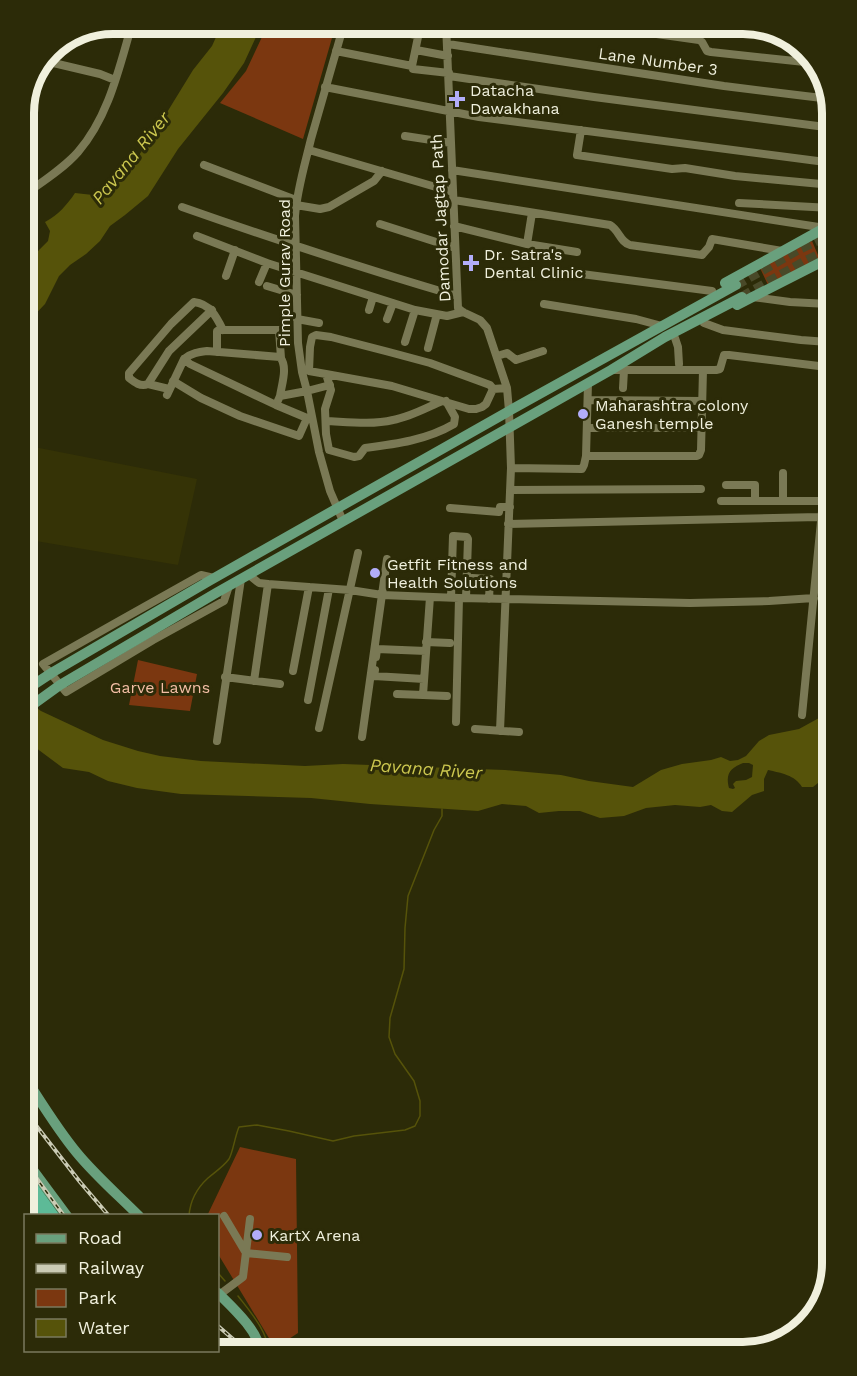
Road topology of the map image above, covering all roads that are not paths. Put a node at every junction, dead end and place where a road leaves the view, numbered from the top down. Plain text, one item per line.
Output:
1 (129, 34) edge
2 (341, 34) edge
3 (413, 34) edge
4 (447, 35) edge
5 (663, 35) edge
6 (447, 44) junction
7 (416, 50) junction
8 (336, 51) junction
9 (448, 56) junction
10 (804, 62) edge
11 (53, 63) edge
12 (413, 69) dead end
13 (449, 75) junction
14 (115, 80) junction
15 (326, 87) junction
16 (821, 98) edge
17 (450, 111) junction
18 (822, 126) edge
19 (581, 130) junction
20 (405, 136) dead end
21 (451, 143) junction
22 (309, 150) junction
23 (822, 162) edge
24 (204, 165) dead end
25 (452, 170) junction
26 (382, 171) junction
27 (822, 184) edge
28 (35, 187) edge
29 (453, 196) junction
30 (296, 203) junction
31 (739, 203) dead end
32 (182, 207) dead end
33 (822, 208) edge
34 (532, 213) junction
35 (380, 224) dead end
36 (454, 226) junction
37 (822, 226) edge
38 (822, 231) edge
39 (197, 236) dead end
40 (527, 244) junction
41 (296, 247) junction
42 (455, 248) junction
43 (235, 250) junction
44 (782, 251) junction
45 (577, 252) dead end
46 (822, 261) edge
47 (267, 262) junction
48 (296, 272) junction
49 (574, 273) dead end
50 (226, 276) dead end
51 (736, 285) tunnel mouth
52 (712, 291) junction
53 (297, 296) junction
54 (457, 296) junction
55 (373, 297) junction
56 (747, 297) junction
57 (393, 303) junction
58 (544, 304) dead end
59 (822, 304) edge
60 (212, 310) junction
61 (369, 310) dead end
62 (415, 310) junction
63 (463, 312) junction
64 (437, 314) junction
65 (297, 319) junction
66 (387, 319) dead end
67 (319, 323) dead end
68 (704, 323) junction
69 (223, 330) junction
70 (667, 333) junction
71 (405, 342) dead end
72 (822, 342) edge
73 (428, 348) dead end
74 (543, 351) dead end
75 (217, 352) junction
76 (497, 356) junction
77 (281, 358) junction
78 (184, 359) junction
79 (679, 364) dead end
80 (822, 366) edge
81 (611, 370) junction
82 (624, 370) junction
83 (703, 370) junction
84 (326, 374) junction
85 (588, 383) junction
86 (148, 384) junction
87 (330, 385) junction
88 (170, 388) junction
89 (507, 388) junction
90 (623, 388) dead end
91 (493, 389) junction
92 (308, 391) junction
93 (280, 396) junction
94 (588, 400) junction
95 (444, 401) junction
96 (702, 401) junction
97 (276, 405) junction
98 (509, 411) junction
99 (326, 421) junction
100 (509, 427) junction
101 (587, 428) junction
102 (702, 428) junction
103 (586, 456) junction
104 (511, 468) junction
105 (783, 473) dead end
106 (726, 485) dead end
107 (701, 489) dead end
108 (510, 490) junction
109 (722, 501) dead end
110 (755, 501) junction
111 (783, 501) junction
112 (822, 501) edge
113 (510, 507) junction
114 (450, 508) dead end
115 (337, 509) junction
116 (822, 514) joint
117 (344, 521) junction
118 (508, 524) junction
119 (358, 553) dead end
120 (387, 559) dead end
121 (245, 577) junction
122 (214, 578) junction
123 (268, 584) junction
124 (229, 586) junction
125 (309, 587) junction
126 (329, 589) junction
127 (350, 590) junction
128 (382, 595) junction
129 (430, 597) junction
130 (462, 598) junction
131 (814, 598) junction
132 (489, 599) junction
133 (505, 599) junction
134 (450, 643) dead end
135 (426, 646) junction
136 (293, 671) dead end
137 (225, 677) junction
138 (424, 679) junction
139 (254, 681) junction
140 (280, 684) dead end
141 (35, 685) edge
142 (397, 694) dead end
143 (423, 694) junction
144 (447, 696) dead end
145 (308, 700) dead end
146 (34, 703) edge
147 (802, 715) dead end
148 (456, 722) dead end
149 (319, 728) dead end
150 (476, 729) dead end
151 (500, 731) junction
152 (519, 732) dead end
153 (362, 737) dead end
154 (217, 741) dead end
155 (34, 1091) edge
156 (34, 1171) edge
157 (34, 1190) edge
158 (52, 1214) edge
159 (66, 1214) edge
160 (138, 1214) edge
161 (224, 1216) dead end
162 (250, 1219) dead end
163 (246, 1253) junction
164 (287, 1257) dead end
165 (219, 1293) edge
166 (219, 1295) edge
167 (257, 1341) edge

1 - 14 street
2 - 8 street, Pimple Gurav Road
3 - 7 street
4 - 6 street, Damodar Jagtap Path
5 - 10 street
6 - 9 street, Damodar Jagtap Path
6 - 16 street, Lane Number 3
7 - 8 street
7 - 9 street
8 - 15 street, Pimple Gurav Road
9 - 13 street, Damodar Jagtap Path
11 - 14 street
12 - 13 street
13 - 17 street, Damodar Jagtap Path
13 - 18 street
14 - 28 street
15 - 17 street
15 - 22 street, Pimple Gurav Road
17 - 19 street
17 - 21 street, Damodar Jagtap Path
19 - 23 street
19 - 27 street
20 - 21 street
21 - 25 street, Damodar Jagtap Path
22 - 26 street
22 - 30 street, Pimple Gurav Road
24 - 30 street
25 - 29 street, Damodar Jagtap Path
25 - 37 street
26 - 29 street
26 - 30 street
29 - 34 street
29 - 36 street, Damodar Jagtap Path
30 - 41 street, Pimple Gurav Road
31 - 33 street
32 - 41 street
34 - 40 street
34 - 44 street
35 - 42 street
36 - 40 street
36 - 42 street, Damodar Jagtap Path
38 - 44 main road
39 - 43 street
40 - 45 street
41 - 48 street, Pimple Gurav Road
41 - 54 street
42 - 54 street, Damodar Jagtap Path
43 - 47 street
43 - 50 street
44 - 52 main road
46 - 56 main road
47 - 48 street
47 - 53 street
48 - 53 street, Pimple Gurav Road
48 - 55 street
49 - 52 street
51 - 70 main road
52 - 70 main road
53 - 65 street, Pimple Gurav Road
54 - 63 street, Damodar Jagtap Path
55 - 57 street
55 - 61 street
56 - 59 street
56 - 68 main road
56 - 70 main road
57 - 62 street
57 - 66 street
58 - 70 street
60 - 69 street
60 - 86 street
60 - 86 street
62 - 64 street
62 - 71 street
63 - 64 street
63 - 76 street, Damodar Jagtap Path
64 - 73 street
65 - 67 street
65 - 92 street, Pimple Gurav Road
68 - 70 main road
68 - 72 street
69 - 75 street
69 - 77 street
70 - 79 street
70 - 81 main road
70 - 98 main road
74 - 76 street
75 - 77 street
75 - 78 street
76 - 89 street, Damodar Jagtap Path
77 - 93 street
78 - 88 street
78 - 97 street
80 - 83 street
81 - 82 street
81 - 85 main road
82 - 83 street
82 - 90 street
83 - 96 street
84 - 87 street
84 - 91 street
84 - 95 street
85 - 94 street
85 - 100 main road
86 - 88 street
87 - 92 street
87 - 99 street
88 - 97 street
89 - 91 street
89 - 98 street, Damodar Jagtap Path
91 - 95 street
92 - 93 street
92 - 115 street, Pimple Gurav Road
93 - 97 street
94 - 96 street
94 - 101 street
95 - 99 street
95 - 99 street
96 - 102 street
98 - 100 street, Damodar Jagtap Path
98 - 115 main road
100 - 104 street, Damodar Jagtap Path
100 - 117 main road
101 - 102 street
101 - 103 street
102 - 103 street
103 - 104 street
104 - 108 street, Damodar Jagtap Path
105 - 111 street
106 - 110 street
107 - 108 street
108 - 113 street, Damodar Jagtap Path
109 - 110 street
110 - 111 street
111 - 112 street
113 - 114 street
113 - 118 street, Damodar Jagtap Path
115 - 117 street, Pimple Gurav Road
115 - 122 main road
116 - 118 street
116 - 131 street
117 - 121 main road
118 - 133 street, Damodar Jagtap Path
119 - 127 street
120 - 128 street
121 - 123 street
121 - 124 main road
121 - 137 street
122 - 124 street
122 - 141 main road
123 - 125 street
123 - 139 street
124 - 146 main road
125 - 126 street
125 - 136 street
126 - 127 street
126 - 145 street
127 - 128 street
127 - 149 street
128 - 129 street
128 - 153 street
129 - 130 street
129 - 135 street
130 - 130 street
130 - 132 street
130 - 132 street
130 - 148 street
131 - 133 street
131 - 147 street
132 - 133 street
133 - 151 street, Damodar Jagtap Path
134 - 135 street
135 - 138 street
135 - 138 street
137 - 139 street
137 - 154 street
138 - 143 street
139 - 140 street
142 - 143 street
143 - 144 street
150 - 151 street
151 - 152 street
155 - 160 main road
156 - 159 main road
157 - 158 highway
161 - 163 street
162 - 163 street
163 - 164 street
163 - 165 street
166 - 167 main road

